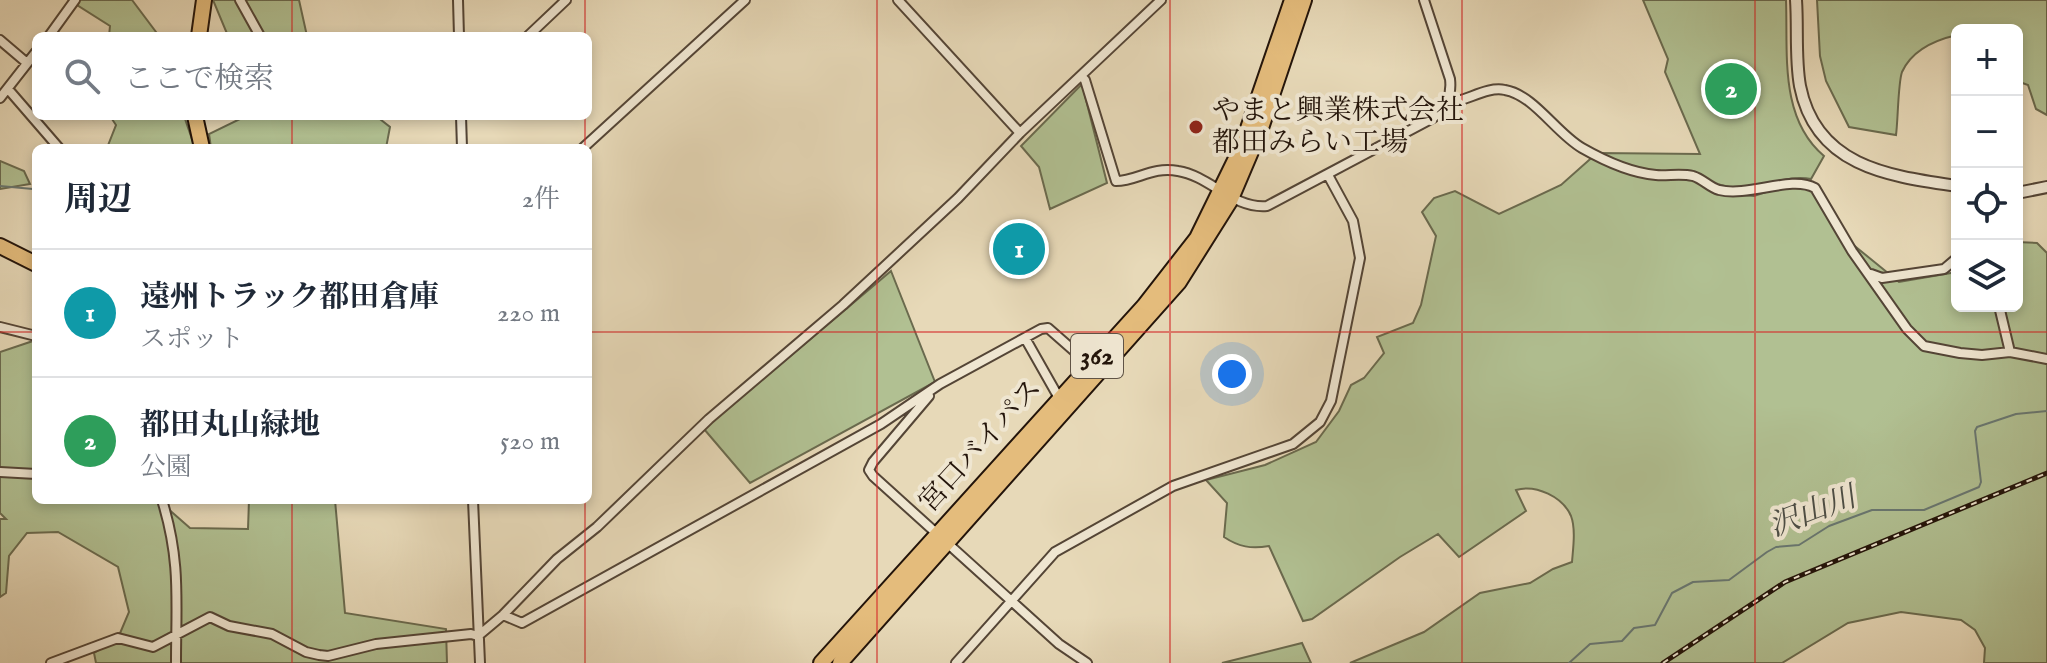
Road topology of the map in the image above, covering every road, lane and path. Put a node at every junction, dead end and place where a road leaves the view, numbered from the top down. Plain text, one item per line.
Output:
1 (75, 0) edge
2 (204, 0) edge
3 (240, 0) edge
4 (458, 0) edge
5 (566, 0) edge
6 (745, 0) edge
7 (898, 0) edge
8 (1292, 0) edge
9 (1304, 0) edge
10 (1424, 0) edge
11 (1796, 0) edge
12 (1155, 2) edge
13 (52, 32) edge
14 (200, 32) edge
15 (258, 32) edge
16 (459, 32) edge
17 (532, 32) edge
18 (0, 40) edge
19 (32, 57) edge
20 (27, 63) junction
21 (1081, 76) junction
22 (8, 89) junction
23 (0, 98) edge
24 (1447, 103) junction
25 (32, 117) edge
26 (35, 120) edge
27 (196, 120) edge
28 (461, 120) edge
29 (1020, 133) junction
30 (56, 144) edge
31 (201, 144) edge
32 (462, 144) edge
33 (587, 144) edge
34 (1328, 175) junction
35 (1951, 185) edge
36 (2047, 187) edge
37 (2023, 192) edge
38 (1227, 194) junction
39 (0, 246) edge
40 (32, 262) edge
41 (1951, 263) edge
42 (1870, 273) junction
43 (2000, 312) edge
44 (0, 327) edge
45 (32, 335) edge
46 (1025, 338) junction
47 (2010, 352) junction
48 (2047, 359) edge
49 (1089, 364) junction
50 (937, 386) junction
51 (1059, 398) junction
52 (0, 472) edge
53 (32, 474) edge
54 (163, 504) edge
55 (473, 504) edge
56 (942, 539) junction
57 (1011, 602) junction
58 (503, 615) junction
59 (478, 636) junction
60 (176, 637) junction
61 (51, 663) edge
62 (176, 663) edge
63 (480, 663) edge
64 (821, 663) edge
65 (840, 663) edge
66 (956, 663) edge
67 (1087, 663) edge

1 - 13 street
2 - 14 highway
3 - 15 street
4 - 16 street
5 - 17 street
6 - 33 street
7 - 29 street
8 - 38 highway, 宮口バイパス / 362
9 - 38 highway, 宮口バイパス / 362
10 - 24 street
11 - 35 street
12 - 21 street
18 - 20 street
19 - 20 street
20 - 22 street
21 - 29 street
21 - 38 street
22 - 23 street
22 - 25 street
24 - 34 street
24 - 42 street
26 - 30 street
27 - 31 highway
28 - 32 street
29 - 58 street
34 - 38 street
34 - 57 street
36 - 37 street
38 - 49 highway, 宮口バイパス / 362
38 - 56 highway, 宮口バイパス / 362
39 - 40 highway
41 - 42 street
42 - 47 street
43 - 47 street
44 - 45 street
46 - 49 street
46 - 50 street
46 - 51 street
47 - 48 street
49 - 51 highway, 宮口バイパス / 362
50 - 56 street
50 - 58 street
51 - 56 highway, 宮口バイパス / 362
52 - 53 street
54 - 60 street
55 - 59 street
56 - 57 street
56 - 64 highway, 宮口バイパス / 362
56 - 65 highway, 宮口バイパス / 362
57 - 66 street
57 - 67 street
58 - 59 street
59 - 60 street
59 - 63 street
60 - 61 street
60 - 62 street

